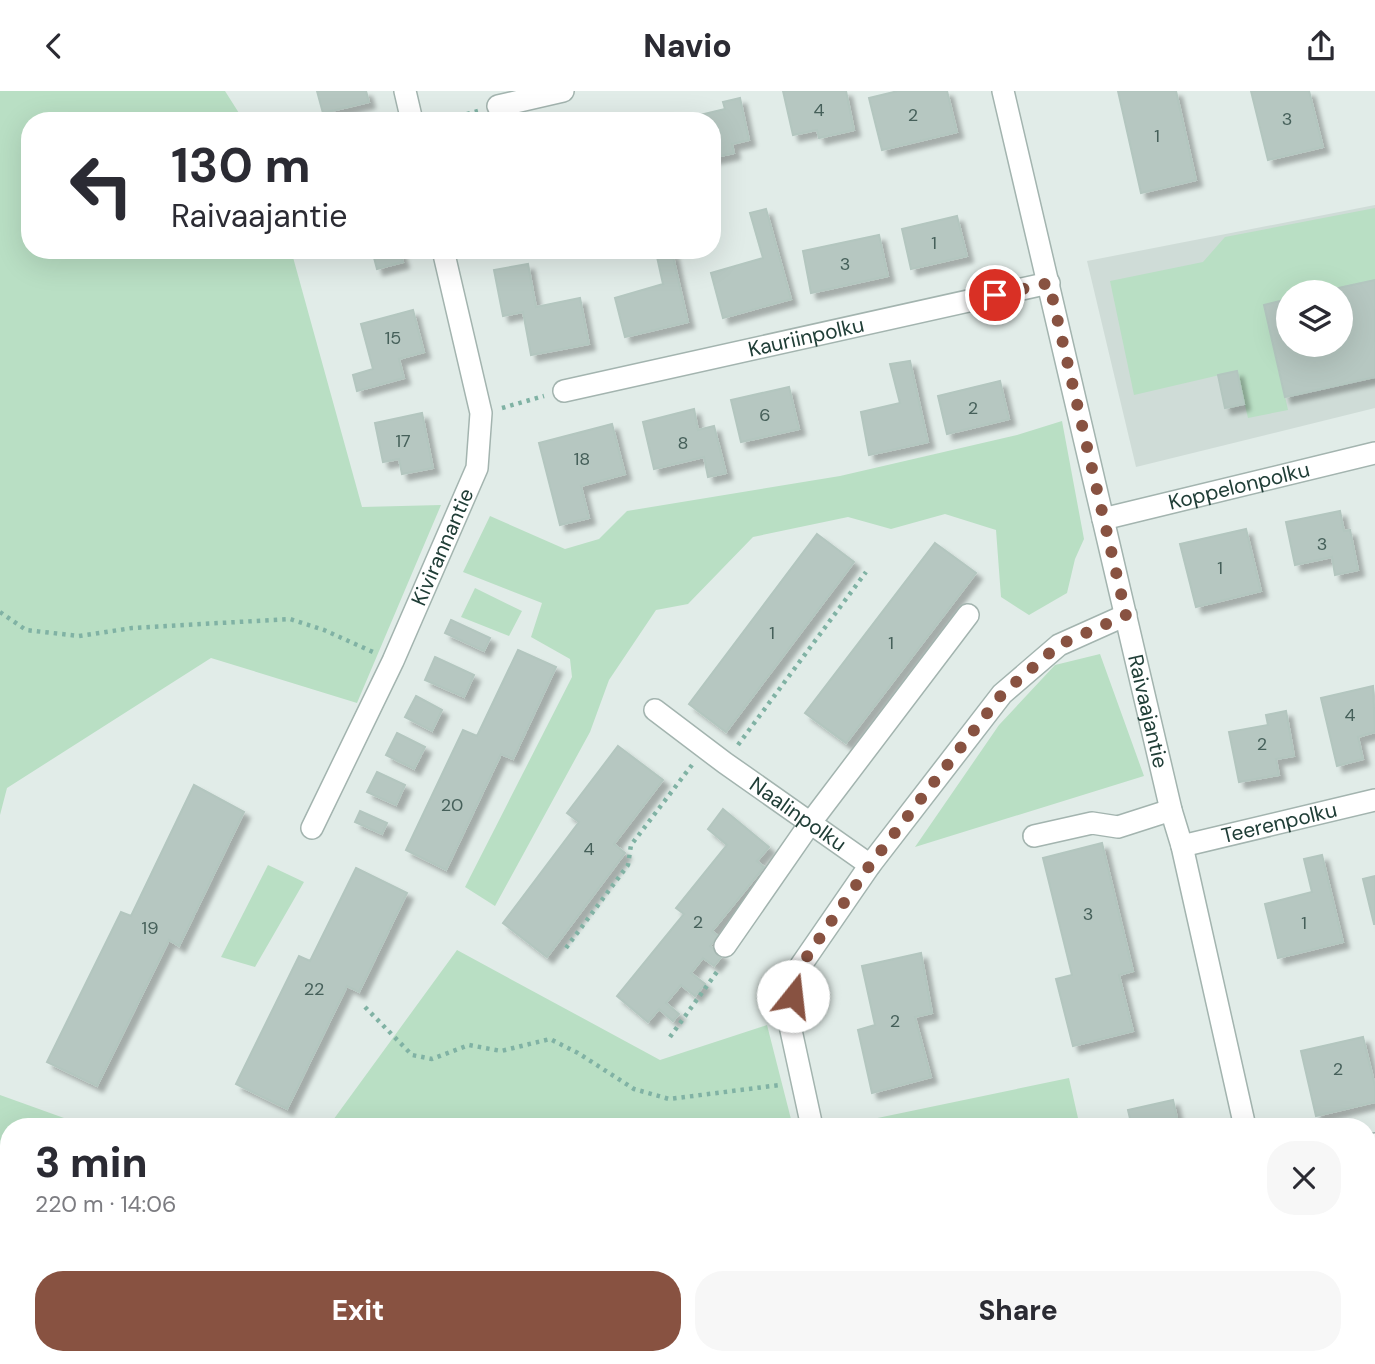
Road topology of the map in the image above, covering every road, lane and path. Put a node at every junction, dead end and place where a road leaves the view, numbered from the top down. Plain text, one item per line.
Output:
1 (405, 91) edge
2 (563, 91) edge
3 (1003, 91) edge
4 (498, 106) joint
5 (410, 112) edge
6 (476, 112) edge
7 (445, 259) edge
8 (1049, 283) junction
9 (564, 391) joint
10 (481, 413) junction
11 (1375, 453) edge
12 (1103, 519) junction
13 (866, 572) dead end
14 (0, 612) edge
15 (968, 615) dead end
16 (1126, 615) junction
17 (393, 661) junction
18 (655, 710) dead end
19 (706, 748) junction
20 (725, 763) junction
21 (1375, 800) edge
22 (1171, 810) junction
23 (811, 822) junction
24 (312, 828) dead end
25 (1034, 836) dead end
26 (1182, 846) junction
27 (870, 865) junction
28 (725, 946) joint
29 (566, 948) dead end
30 (365, 1007) dead end
31 (670, 1037) dead end
32 (781, 1085) dead end
33 (809, 1118) edge
34 (1243, 1118) edge

1 - 5 street
2 - 4 street
3 - 8 street, Raivaajantie
4 - 6 path
7 - 10 street, Kivirannantie
8 - 9 street, Kauriinpolku
8 - 12 street, Raivaajantie
9 - 10 path
10 - 17 street, Kivirannantie
11 - 12 street, Koppelonpolku
12 - 16 street, Raivaajantie
13 - 20 path
14 - 17 path
15 - 23 street
16 - 22 street, Raivaajantie
16 - 27 street
17 - 24 street, Kivirannantie
18 - 19 street, Naalinpolku
19 - 20 street, Naalinpolku
19 - 29 path
20 - 23 street, Naalinpolku
21 - 26 street, Teerenpolku
22 - 25 street
22 - 26 street, Raivaajantie
23 - 27 street, Naalinpolku
23 - 28 street
26 - 34 street, Raivaajantie
27 - 33 street
28 - 31 path
30 - 32 path

